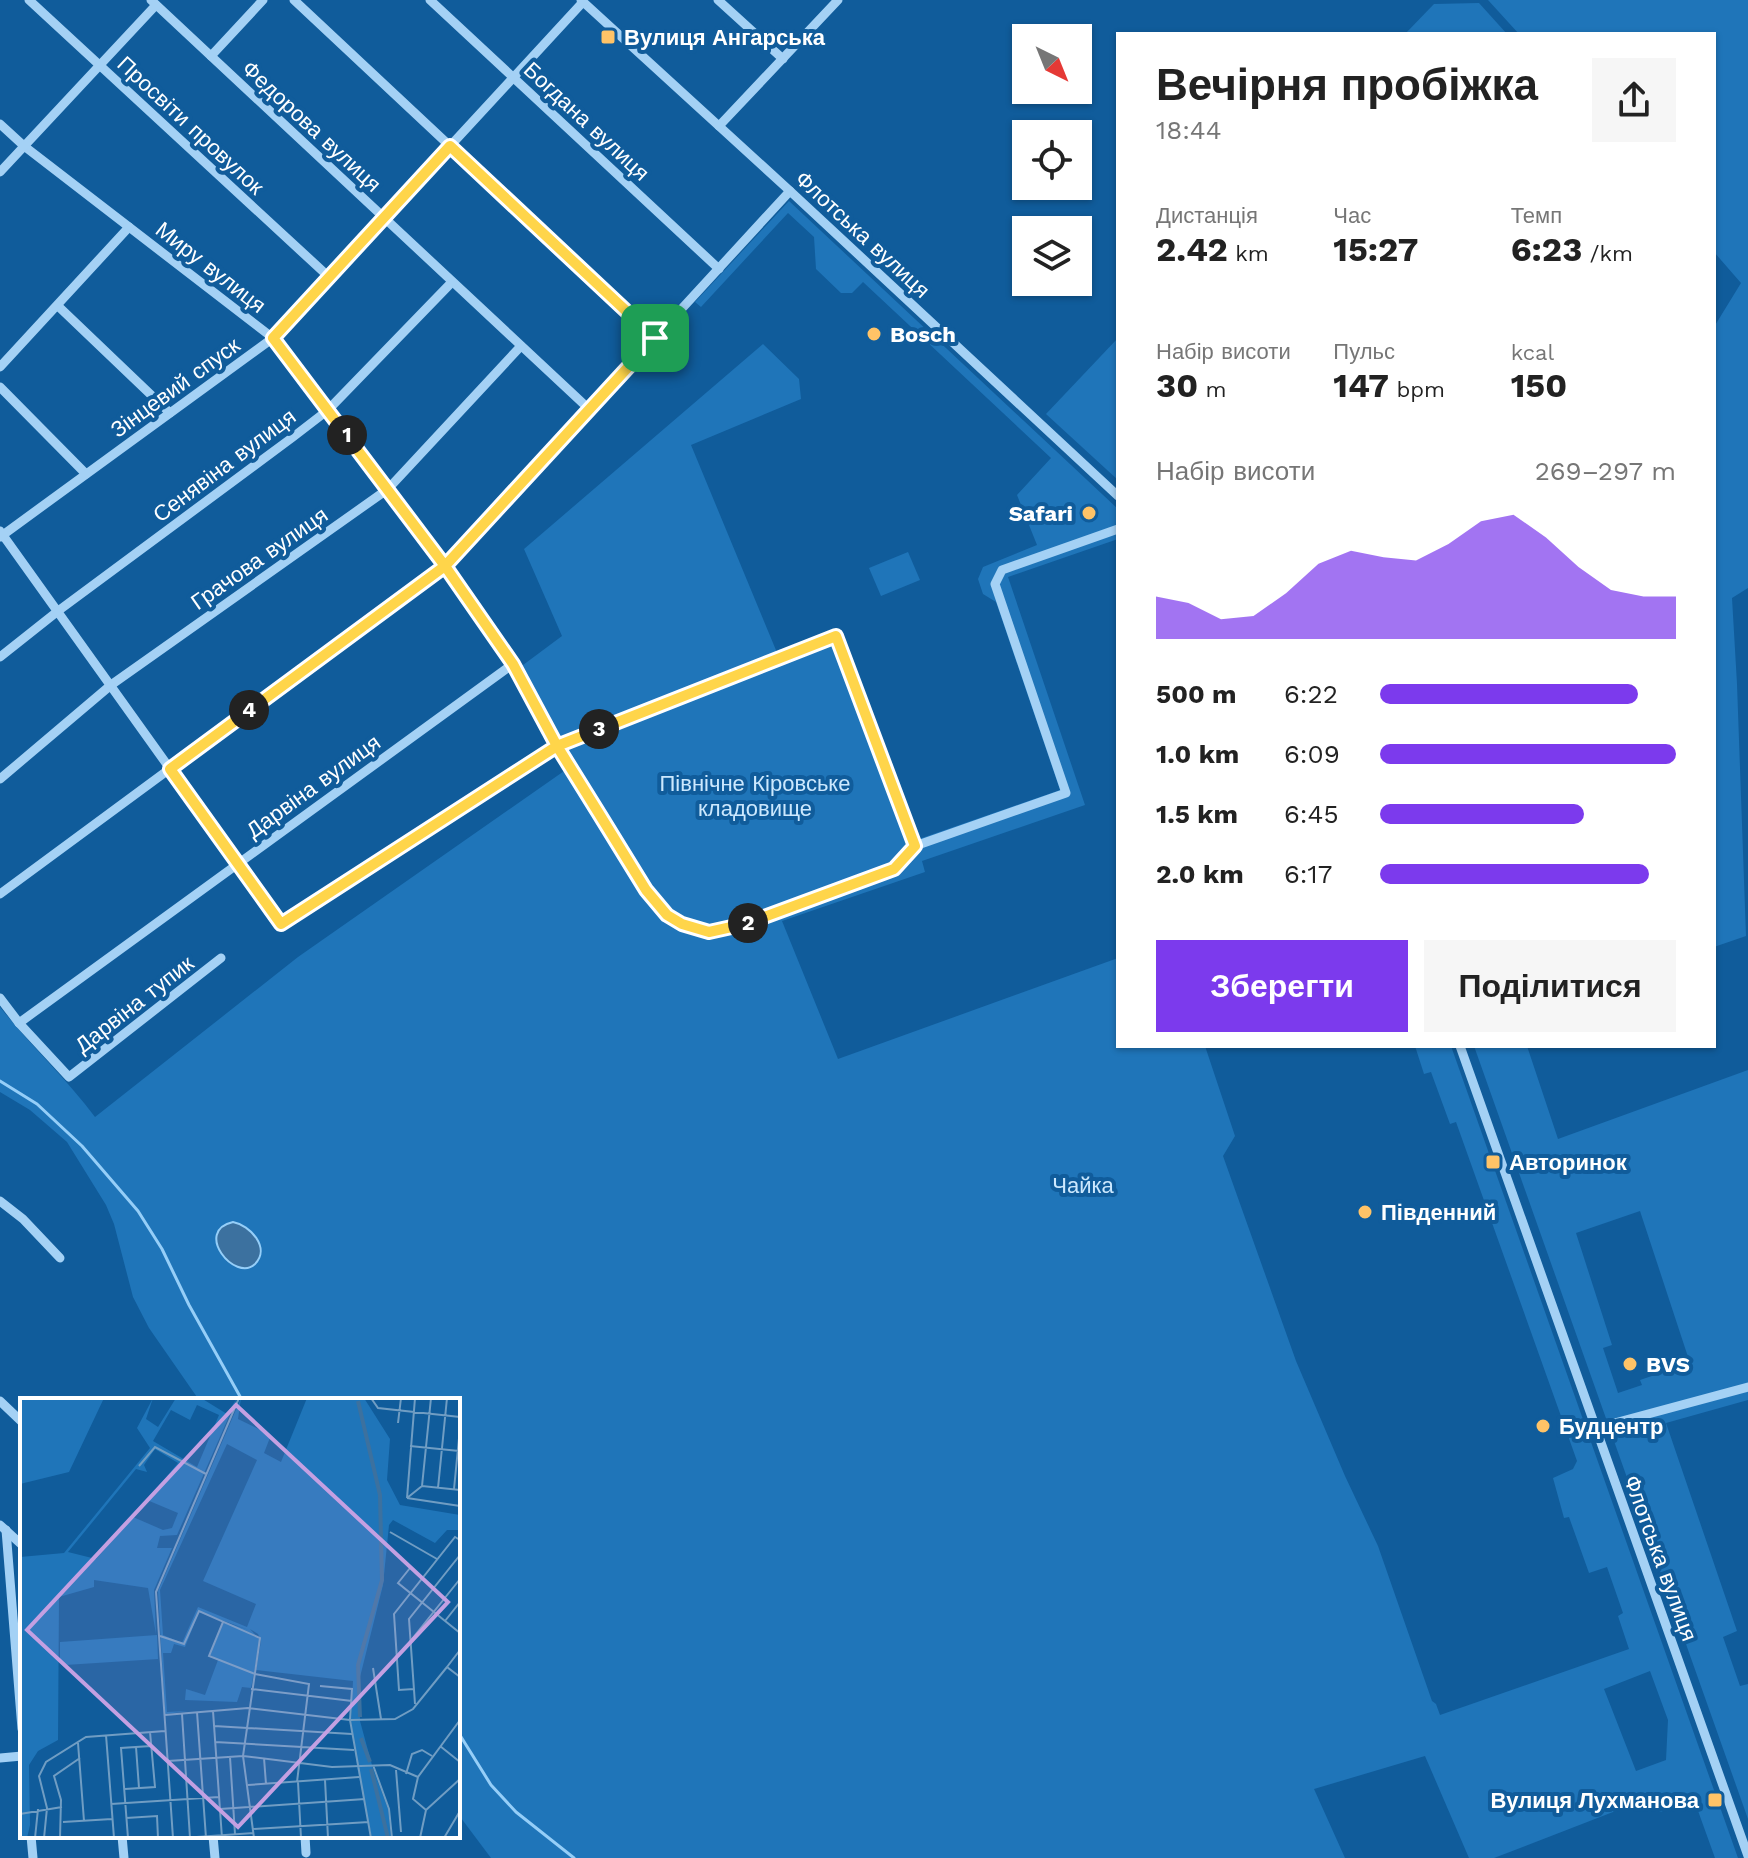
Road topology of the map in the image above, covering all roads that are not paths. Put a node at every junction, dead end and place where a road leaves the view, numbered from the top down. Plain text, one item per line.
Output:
1 (29, 0) edge
2 (263, 0) edge
3 (294, 0) edge
4 (430, 0) edge
5 (719, 0) edge
6 (838, 0) edge
7 (582, 1) edge
8 (153, 2) edge
9 (211, 56) junction
10 (783, 59) junction
11 (100, 65) junction
12 (513, 78) junction
13 (0, 124) edge
14 (719, 126) junction
15 (24, 146) junction
16 (450, 146) junction
17 (0, 172) edge
18 (790, 191) junction
19 (384, 218) junction
20 (129, 227) junction
21 (719, 269) junction
22 (329, 277) junction
23 (452, 282) junction
24 (58, 306) junction
25 (273, 338) junction
26 (655, 338) junction
27 (521, 346) junction
28 (0, 367) edge
29 (0, 387) edge
30 (589, 409) junction
31 (328, 410) junction
32 (170, 413) junction
33 (86, 474) junction
34 (388, 489) junction
35 (1116, 494) edge
36 (1116, 530) edge
37 (1, 534) edge
38 (445, 566) junction
39 (58, 611) junction
40 (0, 657) edge
41 (513, 664) junction
42 (111, 685) junction
43 (557, 746) junction
44 (170, 769) junction
45 (0, 779) edge
46 (915, 846) junction
47 (237, 863) junction
48 (0, 894) edge
49 (221, 958) dead end
50 (0, 998) edge
51 (19, 1023) junction
52 (1461, 1048) edge
53 (0, 1201) edge
54 (60, 1258) dead end
55 (1748, 1387) edge
56 (0, 1401) edge
57 (20, 1420) edge
58 (1596, 1428) junction
59 (3, 1527) edge
60 (20, 1543) edge
61 (20, 1708) edge
62 (20, 1756) edge
63 (0, 1758) edge
64 (31, 1838) edge
65 (122, 1838) edge
66 (213, 1838) edge
67 (305, 1838) edge
68 (306, 1853) dead end
69 (1748, 1856) edge
70 (33, 1858) edge
71 (124, 1858) edge
72 (215, 1858) edge

1 - 11 street, Просвіти провулок
2 - 9 street
3 - 16 street
4 - 12 street, Богдана вулиця
5 - 10 street
6 - 10 street
7 - 12 street, Зінцевий спуск
7 - 14 street, Флотська вулиця
8 - 9 street, Федорова вулиця
8 - 11 street
9 - 19 street, Федорова вулиця
10 - 14 street
11 - 15 street
11 - 22 street, Просвіти провулок
12 - 16 street, Зінцевий спуск
12 - 21 street, Богдана вулиця
13 - 15 street, Миру вулиця
14 - 18 street, Флотська вулиця
15 - 17 street
15 - 20 street, Миру вулиця
16 - 19 street, Зінцевий спуск
16 - 26 street
18 - 21 street
18 - 35 street, Флотська вулиця
19 - 22 street, Зінцевий спуск
19 - 23 street, Федорова вулиця
20 - 24 street
20 - 25 street, Миру вулиця
21 - 26 street
22 - 25 street, Зінцевий спуск
23 - 27 street, Федорова вулиця
23 - 31 street, Сенявіна вулиця
24 - 28 street
24 - 32 street
25 - 31 street, Миру вулиця
25 - 32 street, Зінцевий спуск
26 - 30 street
27 - 30 street, Федорова вулиця
27 - 34 street, Грачова вулиця
29 - 33 street
30 - 38 street
31 - 34 street, Миру вулиця
31 - 39 street, Сенявіна вулиця
32 - 33 street, Зінцевий спуск
33 - 37 street, Зінцевий спуск
34 - 38 street, Миру вулиця
34 - 42 street, Грачова вулиця
36 - 46 street
37 - 39 street
38 - 41 street, Миру вулиця
38 - 44 street
39 - 40 street, Сенявіна вулиця
39 - 42 street
41 - 43 street, Миру вулиця
41 - 47 street, Дарвіна вулиця
42 - 44 street
42 - 45 street, Грачова вулиця
43 - 46 street, Миру вулиця
43 - 46 street
43 - 47 street
44 - 47 street
44 - 48 street
47 - 51 street, Дарвіна вулиця
49 - 51 street, Дарвіна тупик
50 - 51 street
52 - 58 street, Флотська вулиця
53 - 54 street
55 - 58 street
56 - 57 street
58 - 69 street, Флотська вулиця
59 - 60 street
59 - 61 street
62 - 63 street
64 - 70 street
65 - 71 street
66 - 72 street
67 - 68 street

